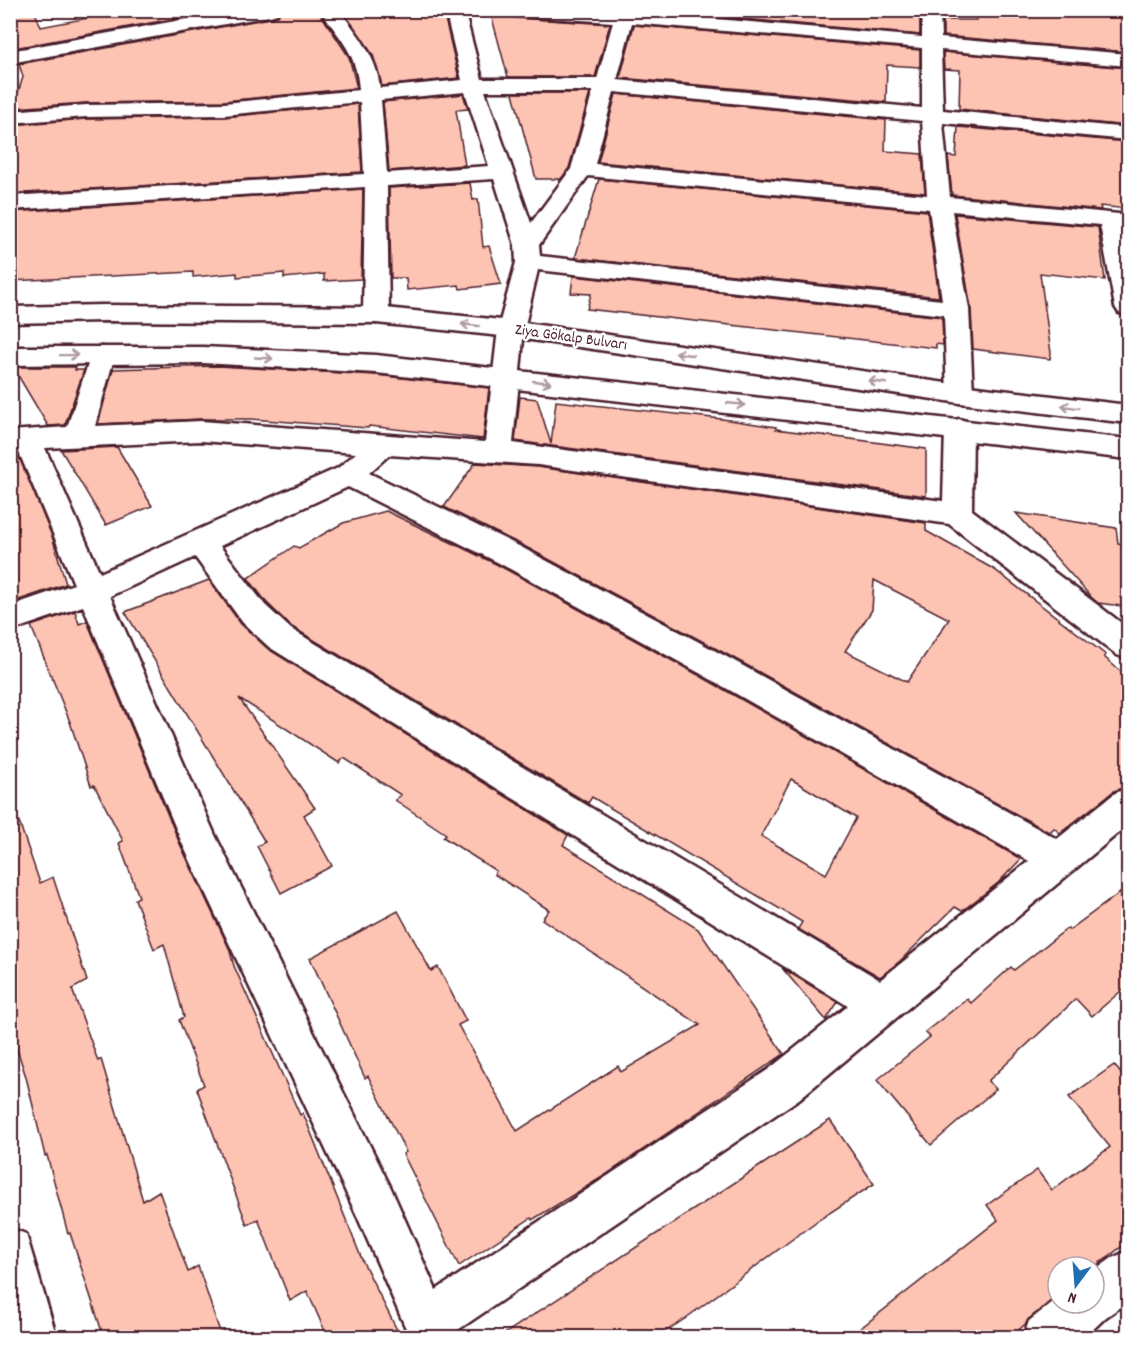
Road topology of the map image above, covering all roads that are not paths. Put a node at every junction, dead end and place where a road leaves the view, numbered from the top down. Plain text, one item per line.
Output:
1 (270, 10) edge
2 (329, 10) edge
3 (454, 10) edge
4 (515, 10) edge
5 (931, 10) edge
6 (625, 14) edge
7 (931, 43) junction
8 (10, 57) edge
9 (1128, 60) edge
10 (473, 85) junction
11 (604, 85) junction
12 (370, 96) junction
13 (10, 117) edge
14 (933, 117) junction
15 (1128, 134) edge
16 (582, 169) junction
17 (502, 172) junction
18 (376, 180) junction
19 (939, 202) junction
20 (10, 203) edge
21 (1120, 220) edge
22 (527, 253) junction
23 (1128, 307) edge
24 (956, 309) junction
25 (10, 315) edge
26 (376, 315) junction
27 (511, 329) junction
28 (102, 355) junction
29 (10, 356) edge
30 (505, 378) junction
31 (960, 394) junction
32 (1128, 414) edge
33 (959, 429) junction
34 (78, 436) junction
35 (19, 441) edge
36 (383, 445) junction
37 (1128, 449) edge
38 (498, 454) junction
39 (348, 476) junction
40 (957, 514) junction
41 (200, 542) junction
42 (93, 590) junction
43 (10, 619) edge
44 (1128, 646) edge
45 (1128, 804) edge
46 (1059, 859) junction
47 (882, 1004) junction
48 (10, 1250) edge
49 (1128, 1274) edge
50 (1106, 1290) edge
51 (1074, 1315) edge
52 (431, 1330) edge
53 (34, 1338) edge
54 (1046, 1338) edge

1 - 8 street
2 - 12 street
3 - 10 street
4 - 6 street
5 - 7 street
6 - 7 street
6 - 11 street
7 - 9 street
7 - 14 street
10 - 11 street
10 - 12 street
10 - 17 street
11 - 14 street
11 - 16 street
12 - 13 street
12 - 18 street
14 - 15 street
14 - 19 street
16 - 19 street
16 - 22 street
17 - 18 street
17 - 22 street
18 - 20 street
18 - 26 street
19 - 21 street
19 - 24 street
21 - 23 street
22 - 24 street
22 - 27 street
24 - 31 street
25 - 26 street, Ziya Gökalp Bulvarı
27 -> 26 street, Ziya Gökalp Bulvarı
27 - 30 street
31 -> 27 street, Ziya Gökalp Bulvarı
29 -> 28 street
28 -> 30 street
28 - 34 street
30 -> 33 street
30 - 38 street
32 -> 31 street, Ziya Gökalp Bulvarı
33 - 37 street
33 - 40 street
34 - 35 street
34 - 36 street
35 - 42 street
36 - 38 street
36 - 39 street
38 - 40 street
39 - 41 street
39 - 46 street
40 - 44 street
41 - 42 street
41 - 47 street
42 - 43 street
42 - 52 street
45 - 46 street
46 - 47 street
47 - 52 street
48 - 53 street
49 - 50 street
51 - 54 street

